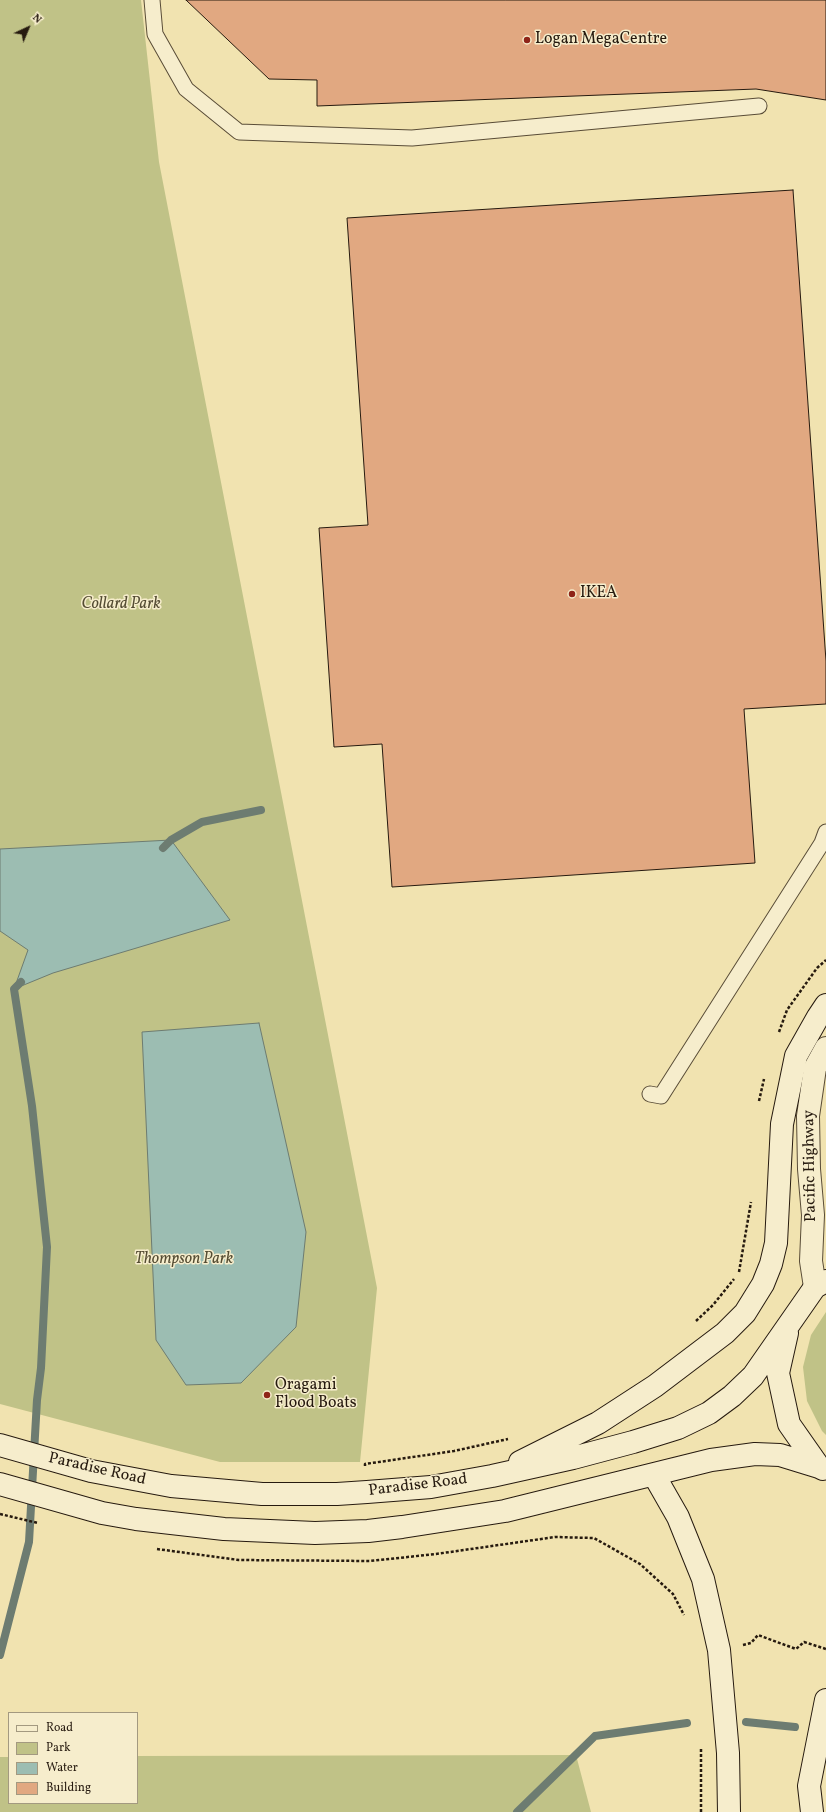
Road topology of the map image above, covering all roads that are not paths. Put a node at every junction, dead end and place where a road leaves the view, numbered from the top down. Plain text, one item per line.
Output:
1 (152, 0) edge
2 (759, 106) dead end
3 (826, 832) edge
4 (826, 1005) edge
5 (826, 1048) edge
6 (650, 1094) dead end
7 (820, 1284) edge
8 (790, 1322) junction
9 (0, 1445) edge
10 (823, 1469) edge
11 (654, 1474) junction
12 (492, 1476) junction
13 (0, 1484) edge
14 (826, 1700) edge
15 (826, 1799) edge
16 (728, 1812) edge
17 (812, 1812) edge
18 (816, 1812) edge

1 - 2 lane
3 - 6 lane
4 - 12 main road
5 - 7 main road, Pacific Highway
7 - 8 main road, Paradise Road
8 - 10 main road
8 - 12 main road, Paradise Road
9 - 12 main road, Paradise Road
10 - 11 main road
11 - 13 main road
11 - 16 main road
14 - 17 main road
15 - 18 main road

